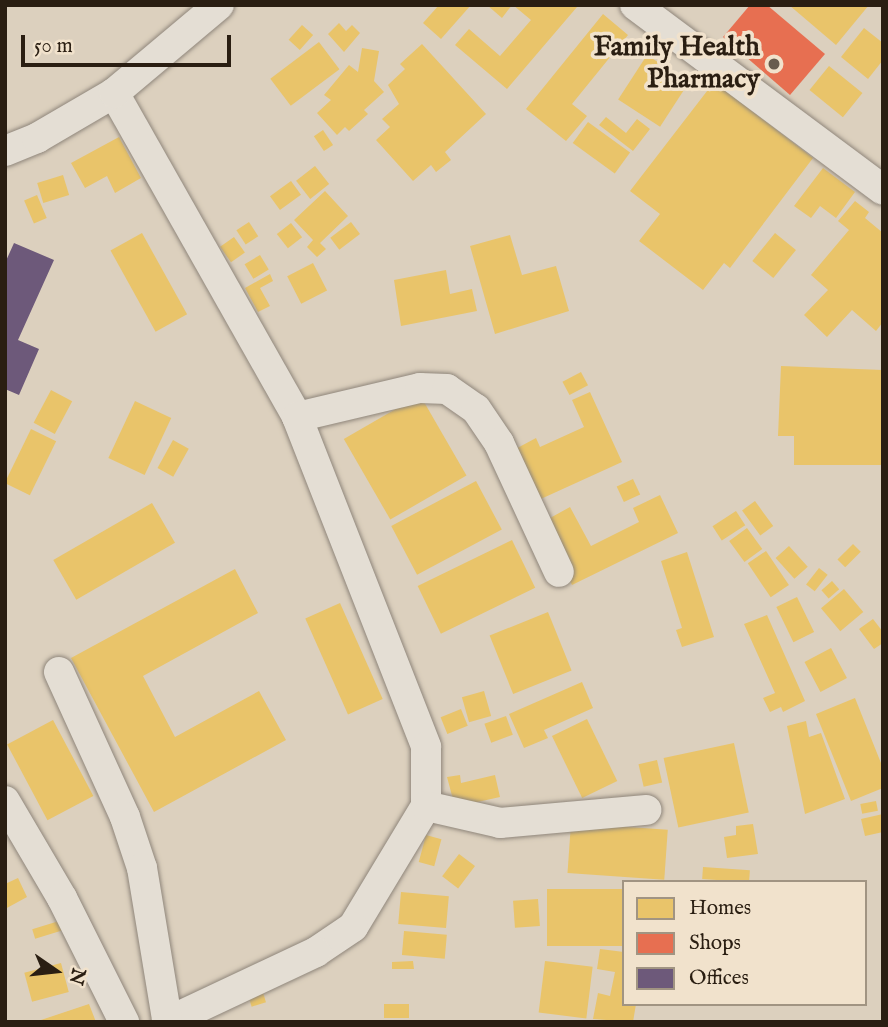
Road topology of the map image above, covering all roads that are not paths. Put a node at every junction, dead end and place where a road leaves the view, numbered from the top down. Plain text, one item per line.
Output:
1 (219, 5) edge
2 (635, 5) edge
3 (114, 93) junction
4 (5, 151) edge
5 (883, 190) edge
6 (297, 417) junction
7 (559, 572) dead end
8 (58, 672) dead end
9 (5, 801) edge
10 (426, 806) junction
11 (646, 810) dead end
12 (167, 1020) edge
13 (124, 1022) edge

1 - 3 street
2 - 5 street
3 - 4 street
3 - 6 street
6 - 7 street
6 - 10 street
8 - 12 street
9 - 13 street
10 - 11 street
10 - 12 street

